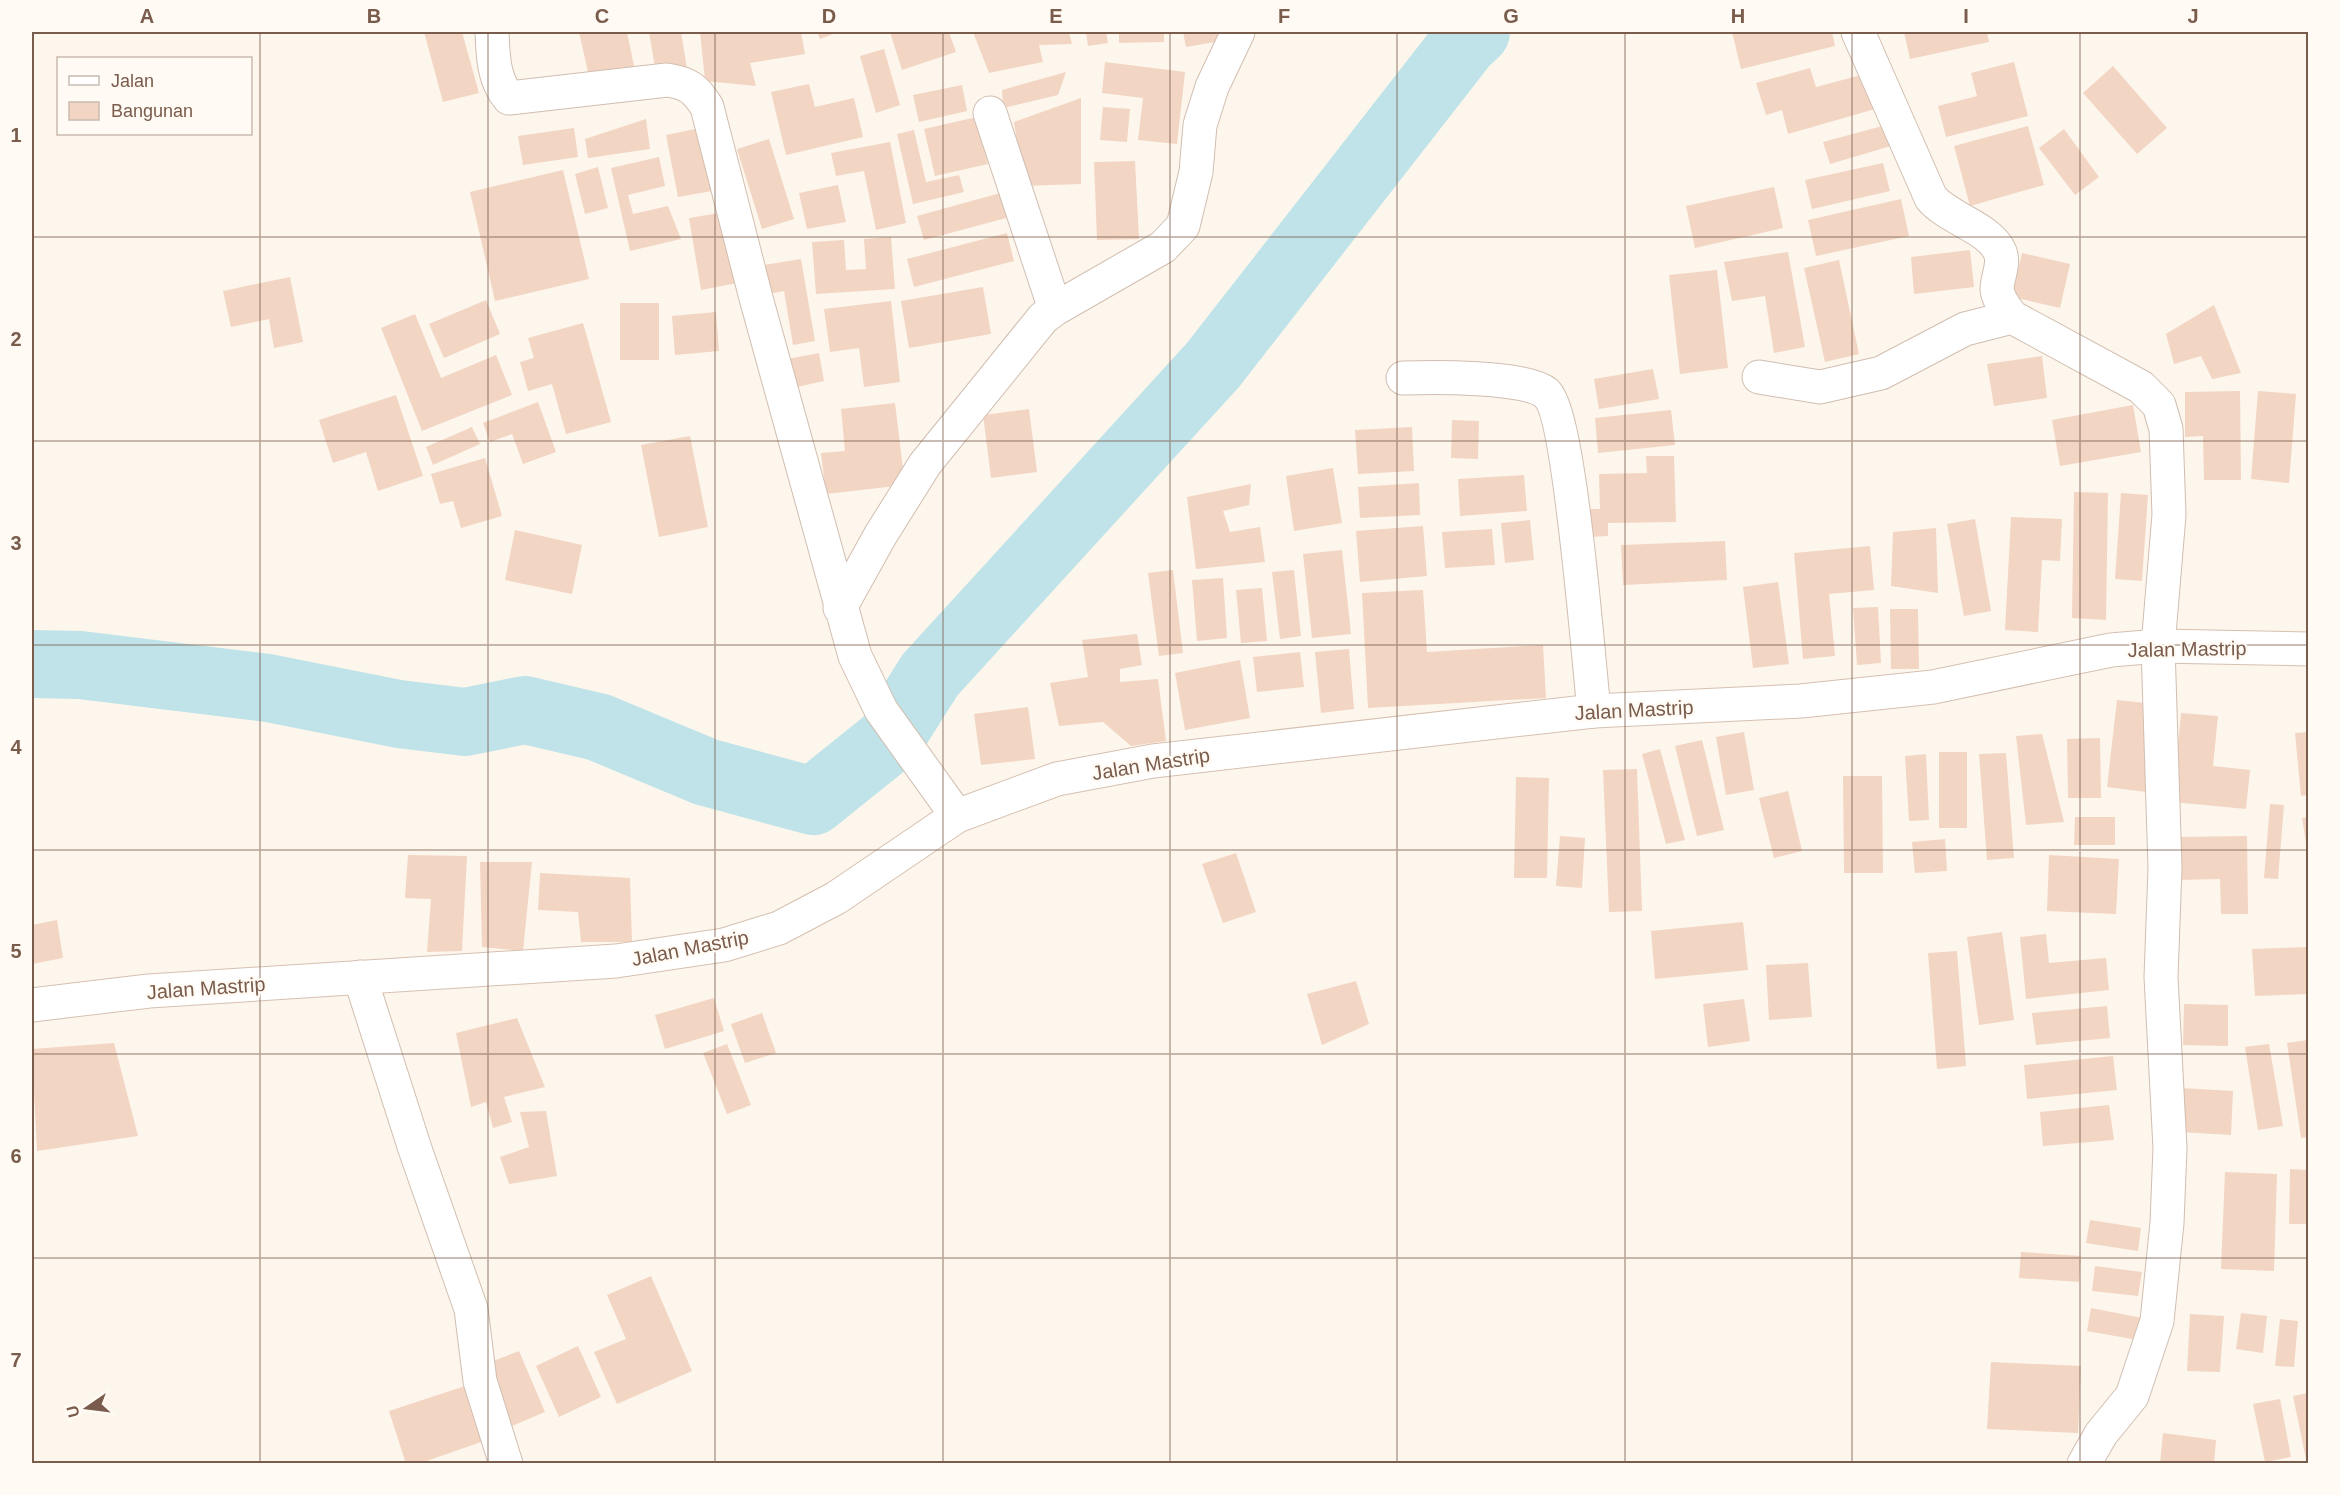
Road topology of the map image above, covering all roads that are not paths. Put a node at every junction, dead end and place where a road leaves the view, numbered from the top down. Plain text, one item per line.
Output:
1 (492, 32) edge
2 (1238, 32) edge
3 (1858, 32) edge
4 (990, 113) dead end
5 (1055, 309) junction
6 (2012, 317) junction
7 (1759, 377) dead end
8 (1402, 378) dead end
9 (840, 608) junction
10 (2158, 646) junction
11 (2308, 649) edge
12 (1594, 711) junction
13 (957, 816) junction
14 (360, 977) junction
15 (32, 1005) edge
16 (506, 1464) edge
17 (2084, 1464) edge

1 - 9 street
2 - 5 street
3 - 6 street
4 - 5 street
5 - 9 street
6 - 7 street
6 - 10 street
8 - 12 street
9 - 13 street
10 - 11 street, Jalan Mastrip
10 - 12 street, Jalan Mastrip
10 - 17 street
12 - 13 street, Jalan Mastrip
13 - 14 street, Jalan Mastrip
14 - 15 street, Jalan Mastrip
14 - 16 street

